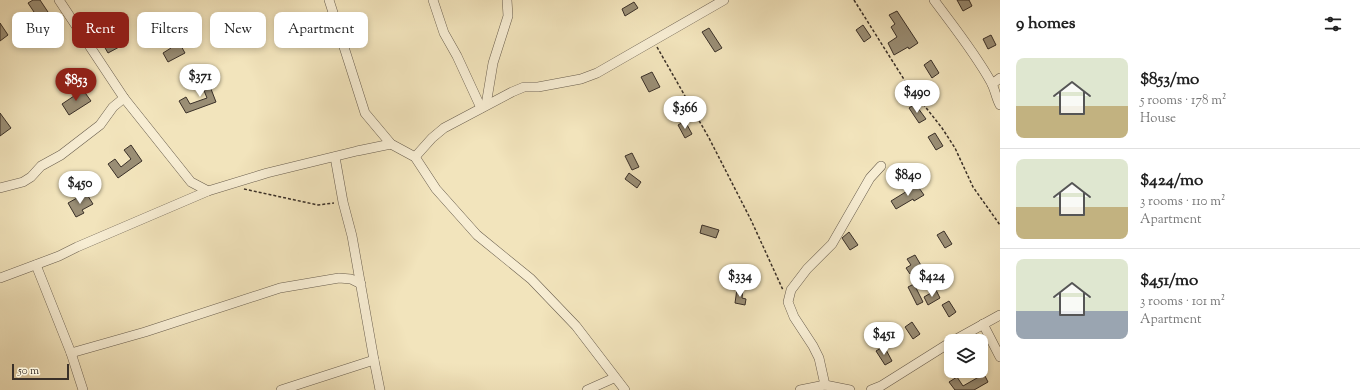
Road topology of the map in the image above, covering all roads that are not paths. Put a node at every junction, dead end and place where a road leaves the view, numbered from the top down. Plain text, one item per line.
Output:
1 (59, 0) edge
2 (330, 0) edge
3 (433, 0) edge
4 (507, 0) edge
5 (724, 0) edge
6 (934, 0) edge
7 (1000, 78) edge
8 (992, 84) junction
9 (124, 98) junction
10 (1000, 105) edge
11 (483, 106) junction
12 (391, 144) junction
13 (335, 157) junction
14 (415, 157) junction
15 (881, 166) dead end
16 (0, 188) edge
17 (208, 191) junction
18 (36, 265) junction
19 (0, 278) edge
20 (361, 284) junction
21 (1000, 315) edge
22 (983, 324) junction
23 (966, 334) edge
24 (944, 347) edge
25 (71, 353) junction
26 (1000, 357) edge
27 (374, 360) junction
28 (614, 378) junction
29 (825, 385) junction
30 (82, 390) edge
31 (281, 390) edge
32 (380, 390) edge
33 (587, 390) edge
34 (625, 390) edge
35 (800, 390) edge
36 (850, 390) edge
37 (871, 390) edge

1 - 9 street
2 - 12 street
3 - 11 street
4 - 11 street
5 - 11 street
6 - 8 street
7 - 8 street
8 - 10 street
9 - 16 street
9 - 17 street
11 - 14 street
12 - 13 street
12 - 14 street
13 - 17 street
13 - 20 street
14 - 28 street
15 - 29 street
17 - 18 street
18 - 19 street
18 - 25 street
20 - 25 street
20 - 27 street
21 - 22 street
22 - 23 street
22 - 26 street
24 - 37 street
25 - 30 street
27 - 31 street
27 - 32 street
28 - 33 street
28 - 34 street
29 - 35 street
29 - 36 street

